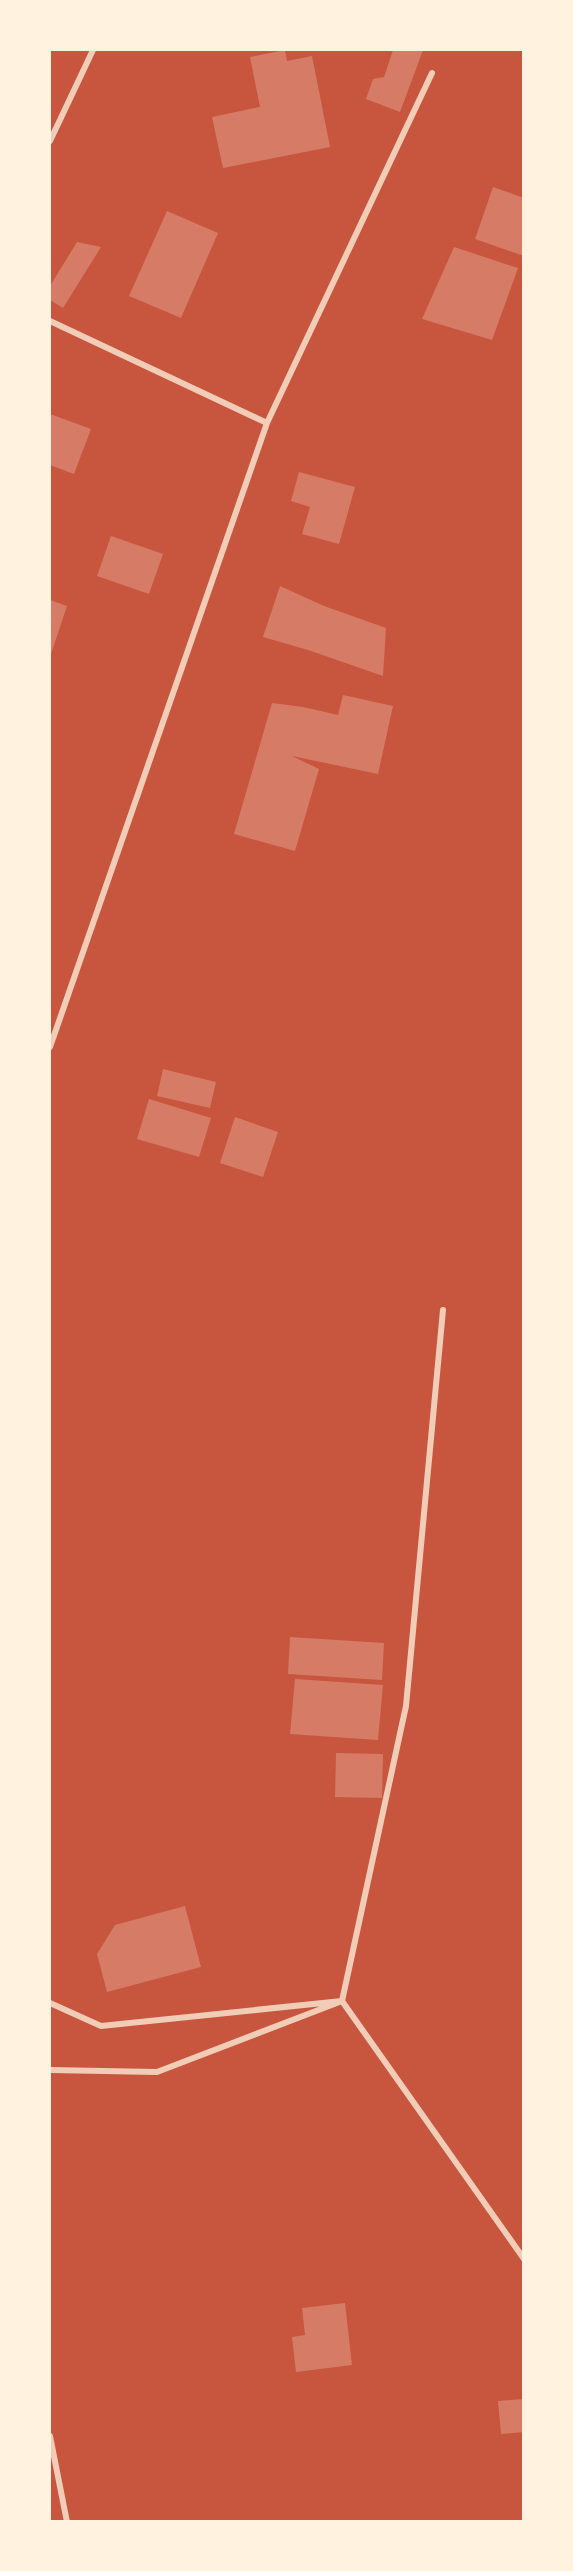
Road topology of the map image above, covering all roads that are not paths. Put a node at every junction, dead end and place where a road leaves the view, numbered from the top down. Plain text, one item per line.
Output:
1 (93, 50) edge
2 (432, 73) dead end
3 (50, 141) edge
4 (50, 321) edge
5 (267, 423) junction
6 (50, 1047) edge
7 (443, 1310) dead end
8 (342, 2001) junction
9 (50, 2003) edge
10 (50, 2070) edge
11 (524, 2259) edge
12 (50, 2436) edge
13 (67, 2522) edge

1 - 3 street
2 - 5 street
4 - 5 street
5 - 6 street
7 - 8 street
8 - 9 street
8 - 10 street
8 - 11 street
12 - 13 street

